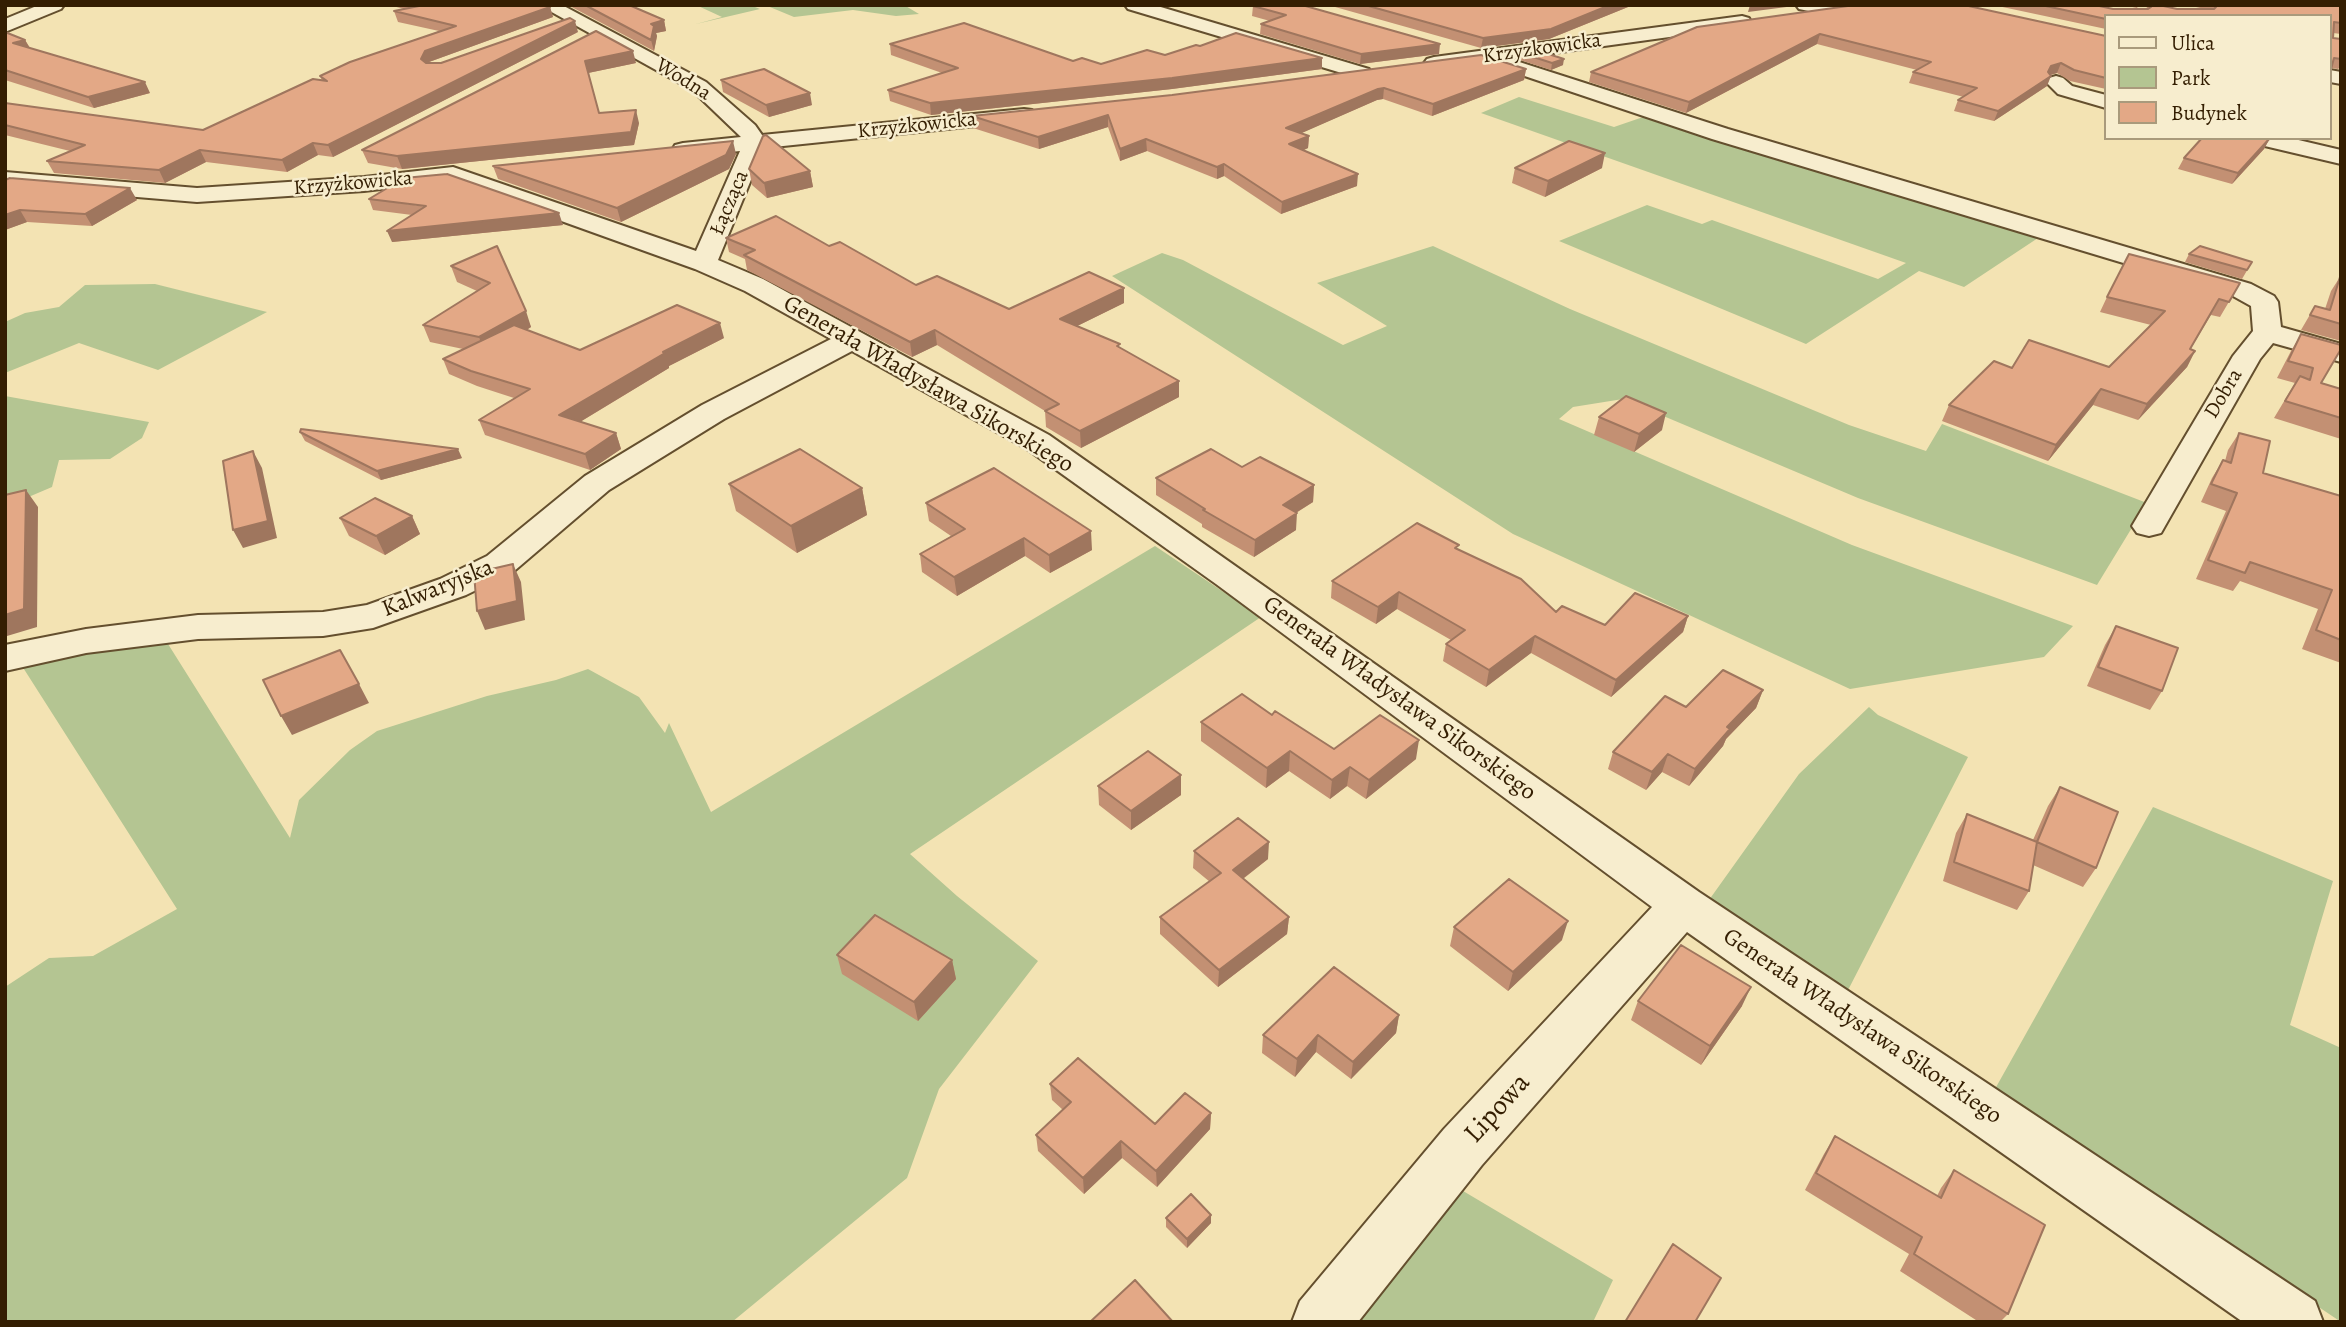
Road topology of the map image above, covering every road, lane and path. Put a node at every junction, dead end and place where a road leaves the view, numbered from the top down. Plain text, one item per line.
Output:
1 (55, 5) edge
2 (548, 5) edge
3 (1135, 5) edge
4 (1854, 7) edge
5 (1796, 10) edge
6 (1689, 11) dead end
7 (574, 19) junction
8 (1760, 19) edge
9 (1733, 23) junction
10 (5, 26) edge
11 (551, 27) edge
12 (599, 32) junction
13 (1431, 43) edge
14 (575, 44) edge
15 (1482, 57) junction
16 (1416, 66) edge
17 (1389, 69) edge
18 (1362, 73) junction
19 (1309, 80) edge
20 (2056, 82) dead end
21 (2104, 101) edge
22 (1049, 112) edge
23 (2269, 140) edge
24 (755, 142) junction
25 (663, 152) edge
26 (2341, 157) edge
27 (342, 165) dead end
28 (505, 168) edge
29 (452, 174) junction
30 (5, 179) edge
31 (292, 190) junction
32 (704, 263) junction
33 (2267, 332) junction
34 (850, 340) junction
35 (2341, 353) edge
36 (2149, 526) dead end
37 (5, 658) edge
38 (1683, 905) junction
39 (1321, 1322) edge
40 (2294, 1322) edge

1 - 10 street
2 - 7 street, Wodna
3 - 18 street
4 - 5 street
6 - 9 street
7 - 11 street
7 - 12 street, Wodna
8 - 9 street, Krzyżkowicka
9 - 15 street, Krzyżkowicka
12 - 14 street
12 - 24 street, Wodna
13 - 15 street
15 - 16 street, Krzyżkowicka
15 - 33 street
17 - 18 street
18 - 19 street
20 - 21 street
22 - 24 street, Krzyżkowicka
23 - 26 street
24 - 25 street, Krzyżkowicka
24 - 32 street, Łącząca
27 - 31 street
28 - 29 street, Krzyżkowicka
29 - 31 street, Krzyżkowicka
29 - 32 street, Generała Władysława Sikorskiego
30 - 31 street, Krzyżkowicka
32 - 34 street, Generała Władysława Sikorskiego
33 - 35 street
33 - 36 street, Dobra
34 - 37 street, Kalwaryjska
34 - 38 street, Generała Władysława Sikorskiego
38 - 39 street, Lipowa
38 - 40 street, Generała Władysława Sikorskiego

